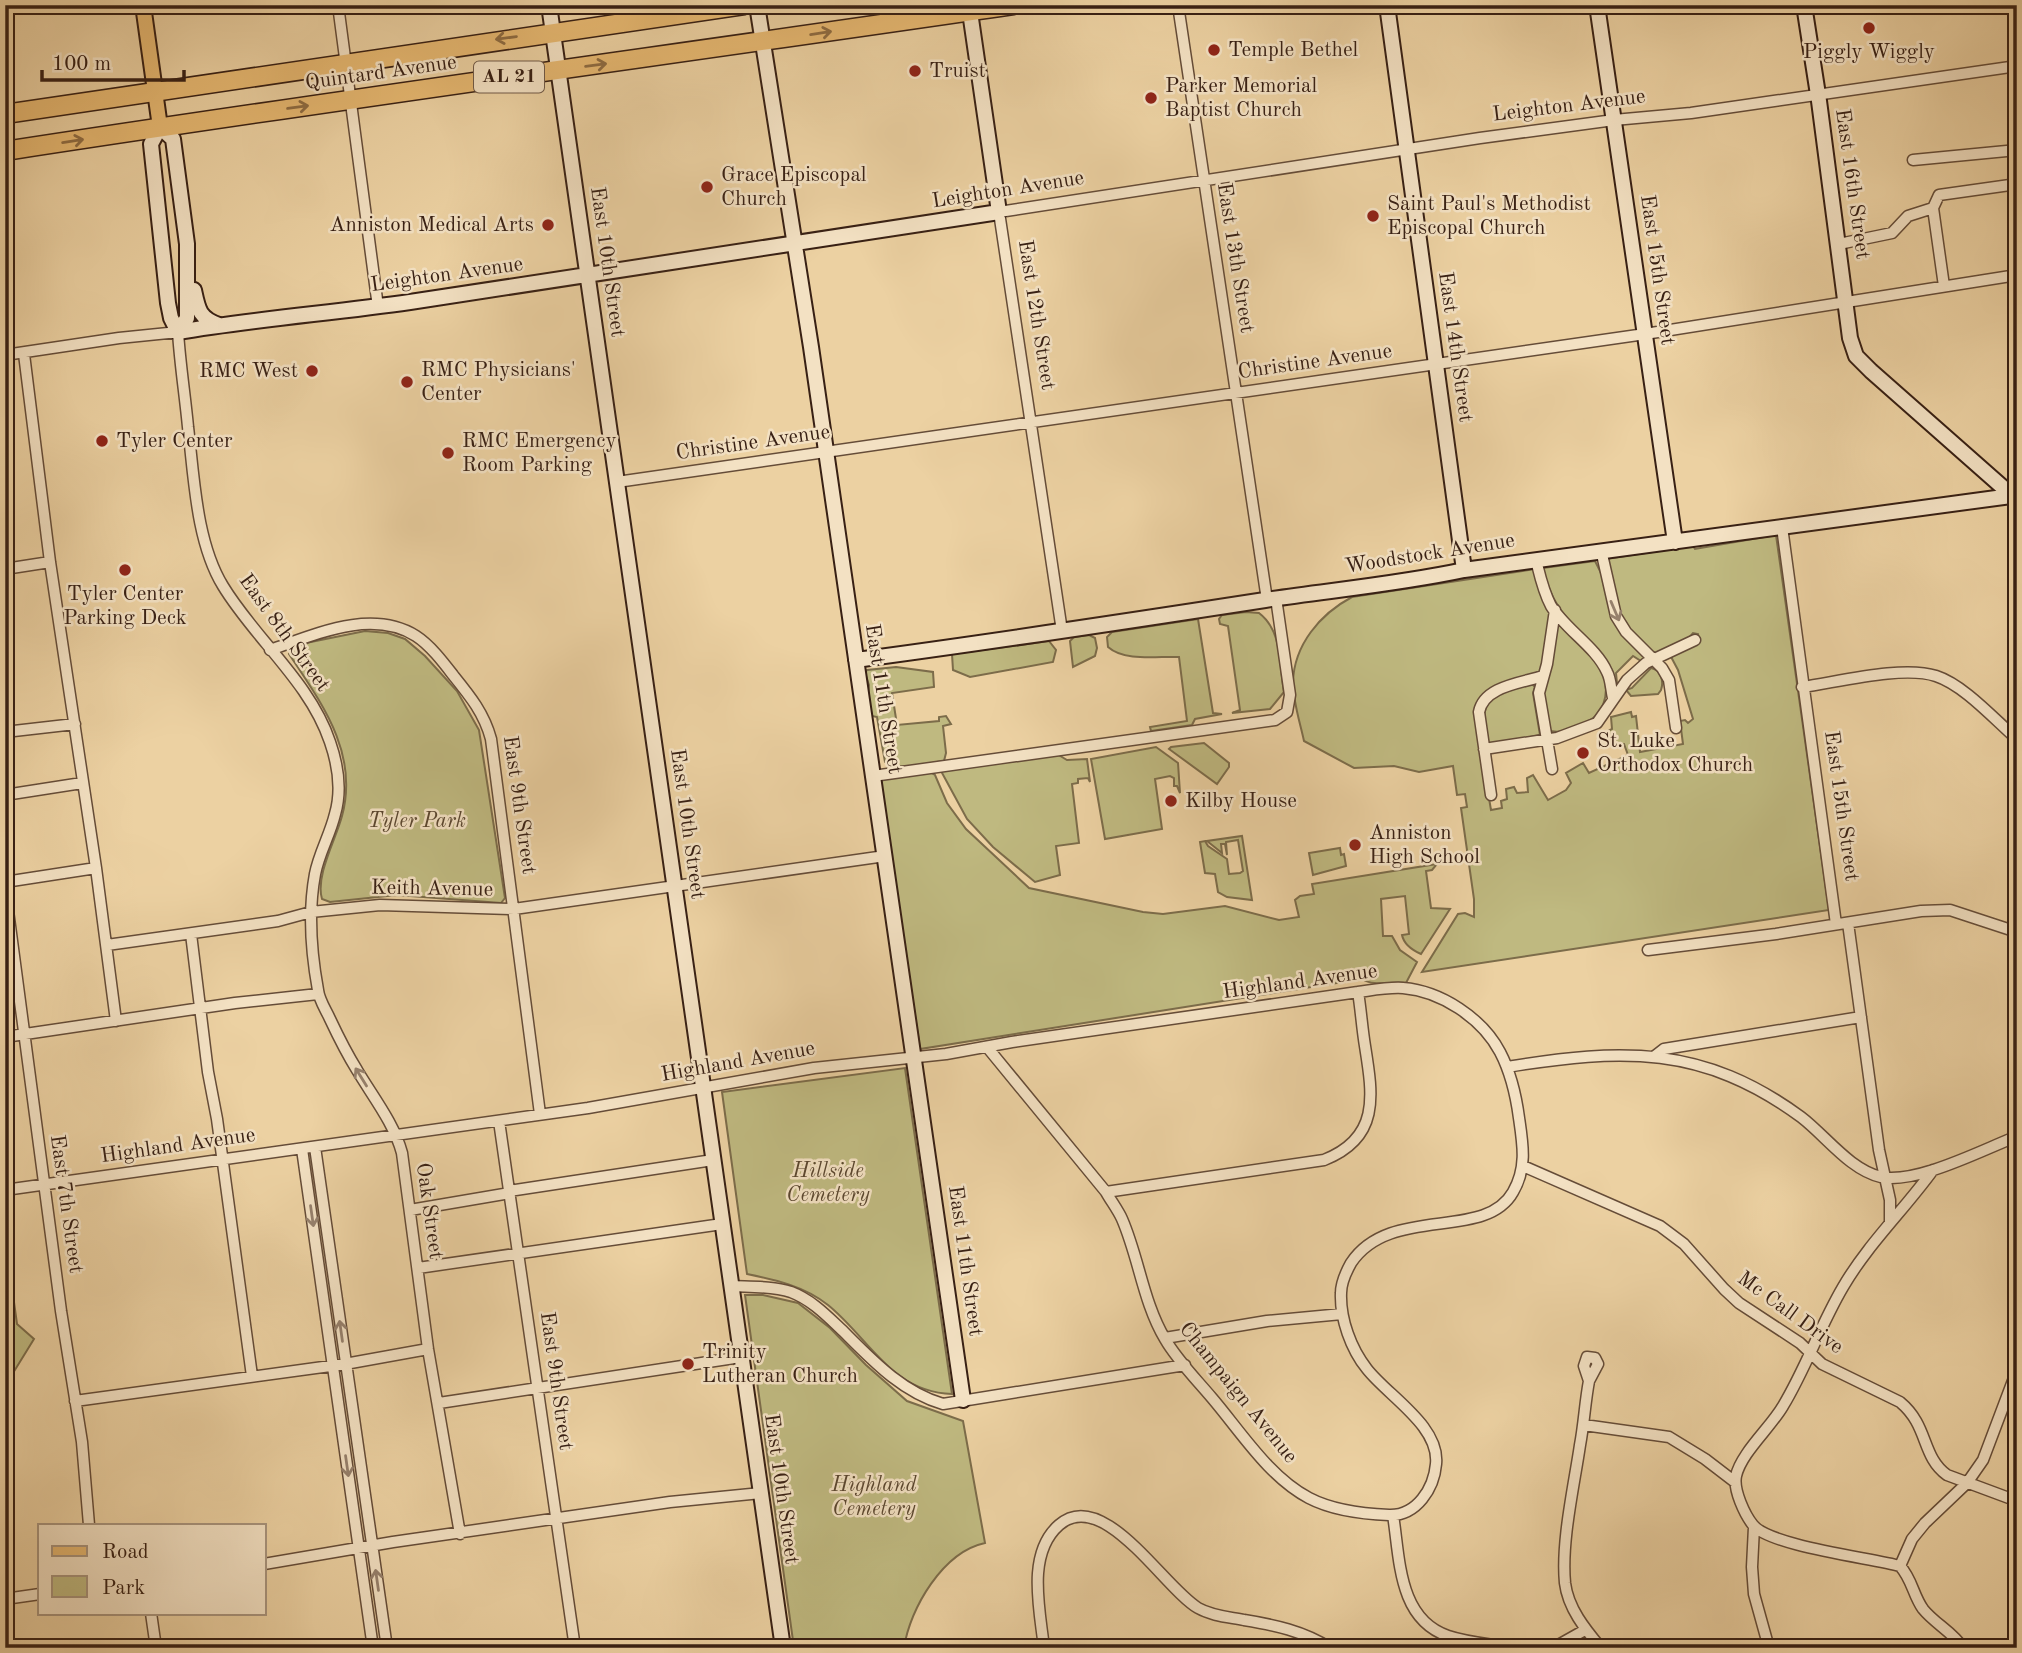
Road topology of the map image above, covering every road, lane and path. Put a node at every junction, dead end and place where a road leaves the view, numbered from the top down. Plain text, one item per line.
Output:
1 (143, 5) edge
2 (338, 5) edge
3 (549, 5) edge
4 (744, 5) edge
5 (757, 5) edge
6 (1013, 5) edge
7 (1178, 5) edge
8 (1387, 5) edge
9 (1597, 5) edge
10 (1804, 5) edge
11 (2012, 5) edge
12 (969, 8) edge
13 (553, 32) junction
14 (2017, 34) edge
15 (762, 43) junction
16 (346, 64) junction
17 (2017, 66) edge
18 (558, 70) junction
19 (155, 93) junction
20 (1819, 95) junction
21 (350, 99) junction
22 (5, 114) edge
23 (1614, 120) junction
24 (160, 127) junction
25 (1407, 150) junction
26 (2017, 150) edge
27 (5, 151) edge
28 (1913, 160) dead end
29 (1204, 182) junction
30 (2017, 184) edge
31 (1933, 208) junction
32 (999, 212) junction
33 (794, 244) junction
34 (1839, 244) junction
35 (187, 264) junction
36 (2017, 275) edge
37 (588, 276) junction
38 (1944, 286) junction
39 (1846, 301) junction
40 (378, 307) junction
41 (219, 325) junction
42 (178, 332) junction
43 (1645, 334) junction
44 (24, 354) junction
45 (5, 355) edge
46 (1436, 364) junction
47 (1236, 393) junction
48 (1031, 422) junction
49 (825, 452) junction
50 (617, 482) junction
51 (2014, 498) edge
52 (1782, 527) junction
53 (1675, 541) junction
54 (1601, 550) junction
55 (1536, 560) junction
56 (50, 562) junction
57 (5, 569) edge
58 (1464, 570) junction
59 (1272, 599) junction
60 (1555, 610) junction
61 (1062, 631) junction
62 (1696, 640) dead end
63 (270, 650) junction
64 (856, 660) junction
65 (1653, 660) junction
66 (1543, 676) junction
67 (1802, 687) junction
68 (1613, 698) junction
69 (75, 724) junction
70 (1676, 728) dead end
71 (5, 732) edge
72 (2017, 739) edge
73 (1547, 740) junction
74 (1484, 749) junction
75 (1552, 769) dead end
76 (873, 776) junction
77 (82, 783) junction
78 (5, 795) edge
79 (1491, 795) dead end
80 (885, 856) junction
81 (96, 868) junction
82 (5, 882) edge
83 (675, 887) junction
84 (5, 888) edge
85 (514, 909) junction
86 (312, 912) junction
87 (1848, 923) junction
88 (1836, 924) junction
89 (2017, 932) edge
90 (191, 934) junction
91 (107, 945) junction
92 (1648, 950) dead end
93 (1358, 992) junction
94 (318, 994) junction
95 (201, 1009) junction
96 (1861, 1017) junction
97 (116, 1021) junction
98 (23, 1034) junction
99 (5, 1037) edge
100 (987, 1048) junction
101 (914, 1056) junction
102 (1655, 1056) junction
103 (1507, 1067) junction
104 (703, 1087) junction
105 (540, 1114) junction
106 (499, 1121) junction
107 (397, 1135) junction
108 (2015, 1136) edge
109 (315, 1147) junction
110 (302, 1149) junction
111 (223, 1159) junction
112 (713, 1160) junction
113 (1523, 1166) junction
114 (1933, 1170) junction
115 (1884, 1178) junction
116 (45, 1184) junction
117 (5, 1191) edge
118 (509, 1191) junction
119 (1106, 1192) junction
120 (410, 1210) junction
121 (1891, 1222) junction
122 (722, 1224) junction
123 (329, 1245) junction
124 (316, 1247) junction
125 (518, 1254) junction
126 (418, 1268) junction
127 (731, 1286) junction
128 (1342, 1314) junction
129 (1164, 1338) junction
130 (428, 1349) junction
131 (1810, 1352) junction
132 (741, 1357) junction
133 (345, 1364) junction
134 (1185, 1365) junction
135 (332, 1366) junction
136 (2017, 1370) edge
137 (252, 1376) junction
138 (1589, 1381) dead end
139 (536, 1386) junction
140 (963, 1400) junction
141 (75, 1401) junction
142 (439, 1403) junction
143 (1584, 1425) junction
144 (355, 1433) junction
145 (342, 1435) junction
146 (1735, 1482) junction
147 (1967, 1483) junction
148 (761, 1493) junction
149 (2017, 1501) edge
150 (1393, 1515) junction
151 (557, 1518) junction
152 (89, 1524) edge
153 (1754, 1527) junction
154 (460, 1534) junction
155 (372, 1547) junction
156 (359, 1550) junction
157 (266, 1564) edge
158 (1900, 1566) junction
159 (38, 1594) edge
160 (5, 1599) edge
161 (152, 1614) edge
162 (1586, 1630) junction
163 (156, 1648) edge
164 (373, 1648) edge
165 (387, 1648) edge
166 (575, 1648) edge
167 (783, 1648) edge
168 (1044, 1648) edge
169 (1330, 1648) edge
170 (1513, 1648) edge
171 (1553, 1648) edge
172 (1601, 1648) edge
173 (1769, 1648) edge
174 (1963, 1648) edge

1 - 19 main road
2 - 16 street
3 - 13 street, East 10th Street
4 - 13 highway, Quintard Avenue / AL 21
5 - 15 street, East 11th Street
6 - 12 highway, Quintard Avenue / AL 21
7 - 29 street, East 13th Street
8 - 25 street, East 14th Street
9 - 23 street, East 15th Street
10 - 20 street, East 16th Street
11 - 14 street
15 -> 12 highway, Quintard Avenue / AL 21
12 - 32 street, East 12th Street
13 -> 16 highway, Quintard Avenue / AL 21
13 - 18 street, East 10th Street
18 -> 15 highway, Quintard Avenue / AL 21
15 - 33 street, East 11th Street
16 - 19 highway, Quintard Avenue / AL 21
16 - 21 street
17 - 20 street, Leighton Avenue
18 - 21 highway, Quintard Avenue / AL 21
18 - 37 street, East 10th Street
19 - 22 highway, Quintard Avenue / AL 21
19 - 24 main road
20 - 23 street, Leighton Avenue
20 - 34 street, East 16th Street
24 -> 21 highway, Quintard Avenue / AL 21
21 - 40 street
23 - 25 street, Leighton Avenue
23 - 43 street, East 15th Street
27 -> 24 highway, Quintard Avenue / AL 21
24 - 35 street, East 8th Street
24 - 42 street, East 8th Street
25 - 29 street, Leighton Avenue
25 - 46 street, East 14th Street
26 - 28 street
29 - 32 street, Leighton Avenue
29 - 47 street, East 13th Street
30 - 31 street
31 - 34 street
31 - 38 street
32 - 33 street, Leighton Avenue
32 - 48 street, East 12th Street
33 - 37 street, Leighton Avenue
33 - 49 street, East 11th Street
34 - 39 street, East 16th Street
35 - 41 street
35 - 42 street, East 8th Street
36 - 38 street, Christine Avenue
37 - 40 street, Leighton Avenue
37 - 50 street, East 10th Street
38 - 39 street, Christine Avenue
39 - 43 street, Christine Avenue
39 - 51 street, East 16th Street
40 - 41 street, Leighton Avenue
41 - 42 street, Leighton Avenue
42 - 44 street, Leighton Avenue
42 - 63 street, East 8th Street
43 - 46 street, Christine Avenue
43 - 53 street, East 15th Street
44 - 45 street, Leighton Avenue
44 - 56 street
46 - 47 street, Christine Avenue
46 - 58 street, East 14th Street
47 - 48 street, Christine Avenue
47 - 59 street, East 13th Street
48 - 49 street, Christine Avenue
48 - 61 street, East 12th Street
49 - 50 street, Christine Avenue
49 - 64 street, East 11th Street
50 - 83 street, East 10th Street
51 - 52 street, Woodstock Avenue
52 - 53 street, Woodstock Avenue
52 - 67 street, East 15th Street
53 - 54 street, Woodstock Avenue
54 - 55 street, Woodstock Avenue
54 -> 65 street
55 - 58 street, Woodstock Avenue
55 - 60 street
56 - 57 street
56 - 69 street
58 - 59 street, Woodstock Avenue
59 - 61 street, Woodstock Avenue
59 - 76 street, East 13th Street
60 - 66 street
60 - 68 street
61 - 64 street, Woodstock Avenue
62 - 65 street
63 - 85 street, East 9th Street
63 - 86 street, East 8th Street
64 - 76 street, East 11th Street
65 - 68 street
65 - 70 street
66 - 73 street
66 - 74 street
67 - 72 street
67 - 88 street, East 15th Street
68 - 73 street
69 - 71 street
69 - 77 street
73 - 74 street
73 - 75 street
74 - 79 street
76 - 80 street, East 11th Street
77 - 78 street
77 - 81 street
80 - 83 street, Keith Avenue
80 - 101 street, East 11th Street
81 - 82 street
81 - 91 street
83 - 85 street, Keith Avenue
83 - 104 street, East 10th Street
84 - 98 street, East 7th Street
85 - 86 street, Keith Avenue
85 - 105 street, East 9th Street
86 - 90 street, Keith Avenue
86 - 94 street, Oak Street
87 - 88 street
87 - 89 street
87 - 96 street
88 - 92 street
90 - 91 street, Keith Avenue
90 - 95 street
91 - 97 street
93 - 100 street, Highland Avenue
93 - 103 street, Highland Avenue
93 - 119 street
94 - 95 street
107 -> 94 street, Oak Street
95 - 97 street
95 - 111 street
96 - 102 street
96 - 115 street
97 - 98 street
98 - 99 street
98 - 116 street, East 7th Street
100 - 101 street, Highland Avenue
100 - 119 street, Champaign Avenue
101 - 104 street, Highland Avenue
101 - 140 street, East 11th Street
102 - 103 street
102 - 115 street
103 - 113 street
104 - 105 street, Highland Avenue
104 - 112 street, East 10th Street
105 - 106 street, Highland Avenue
106 - 107 street, Highland Avenue
106 - 118 street, East 9th Street
107 - 109 street, Highland Avenue
107 - 120 street, Oak Street
108 - 114 street
109 - 110 street, Highland Avenue
109 - 123 street
110 - 111 street, Highland Avenue
110 -> 124 street
111 - 116 street, Highland Avenue
111 - 137 street
112 - 118 street
112 - 122 street, East 10th Street
113 - 128 street
113 - 131 street, Mc Call Drive
114 - 115 street
114 - 121 street
115 - 121 street
116 - 117 street, Highland Avenue
116 - 141 street, East 7th Street
118 - 120 street
118 - 125 street, East 9th Street
119 - 129 street, Champaign Avenue
120 - 126 street, Oak Street
121 - 131 street
122 - 125 street
122 - 127 street, East 10th Street
123 - 124 street
133 -> 123 street
124 - 135 street
125 - 126 street
125 - 139 street, East 9th Street
126 - 130 street, Oak Street
127 - 132 street, East 10th Street
127 - 140 street
128 - 129 street
128 - 150 street
129 - 134 street, Champaign Avenue
130 - 133 street
130 - 142 street, Oak Street
131 - 146 street
131 - 147 street, Mc Call Drive
132 - 139 street
132 - 148 street, East 10th Street
133 - 135 street
133 - 144 street
134 - 140 street
134 - 150 street, Champaign Avenue
135 - 137 street
135 - 145 street
136 - 147 street
137 - 141 street
138 - 143 street
139 - 142 street
139 - 151 street, East 9th Street
141 - 152 street, East 7th Street
142 - 154 street, Oak Street
143 - 146 street
143 - 162 street
144 - 145 street
144 - 155 street
145 -> 156 street
146 - 153 street
147 - 149 street, Mc Call Drive
147 - 158 street
148 - 151 street
148 - 167 street, East 10th Street
150 - 170 street
151 - 154 street
151 - 166 street, East 9th Street
153 - 158 street
153 - 173 street
154 - 155 street
155 - 156 street
165 -> 155 street
156 - 157 street
156 - 164 street
158 - 174 street
159 - 160 street
161 - 163 street
162 - 171 street
162 - 172 street
168 - 169 street

